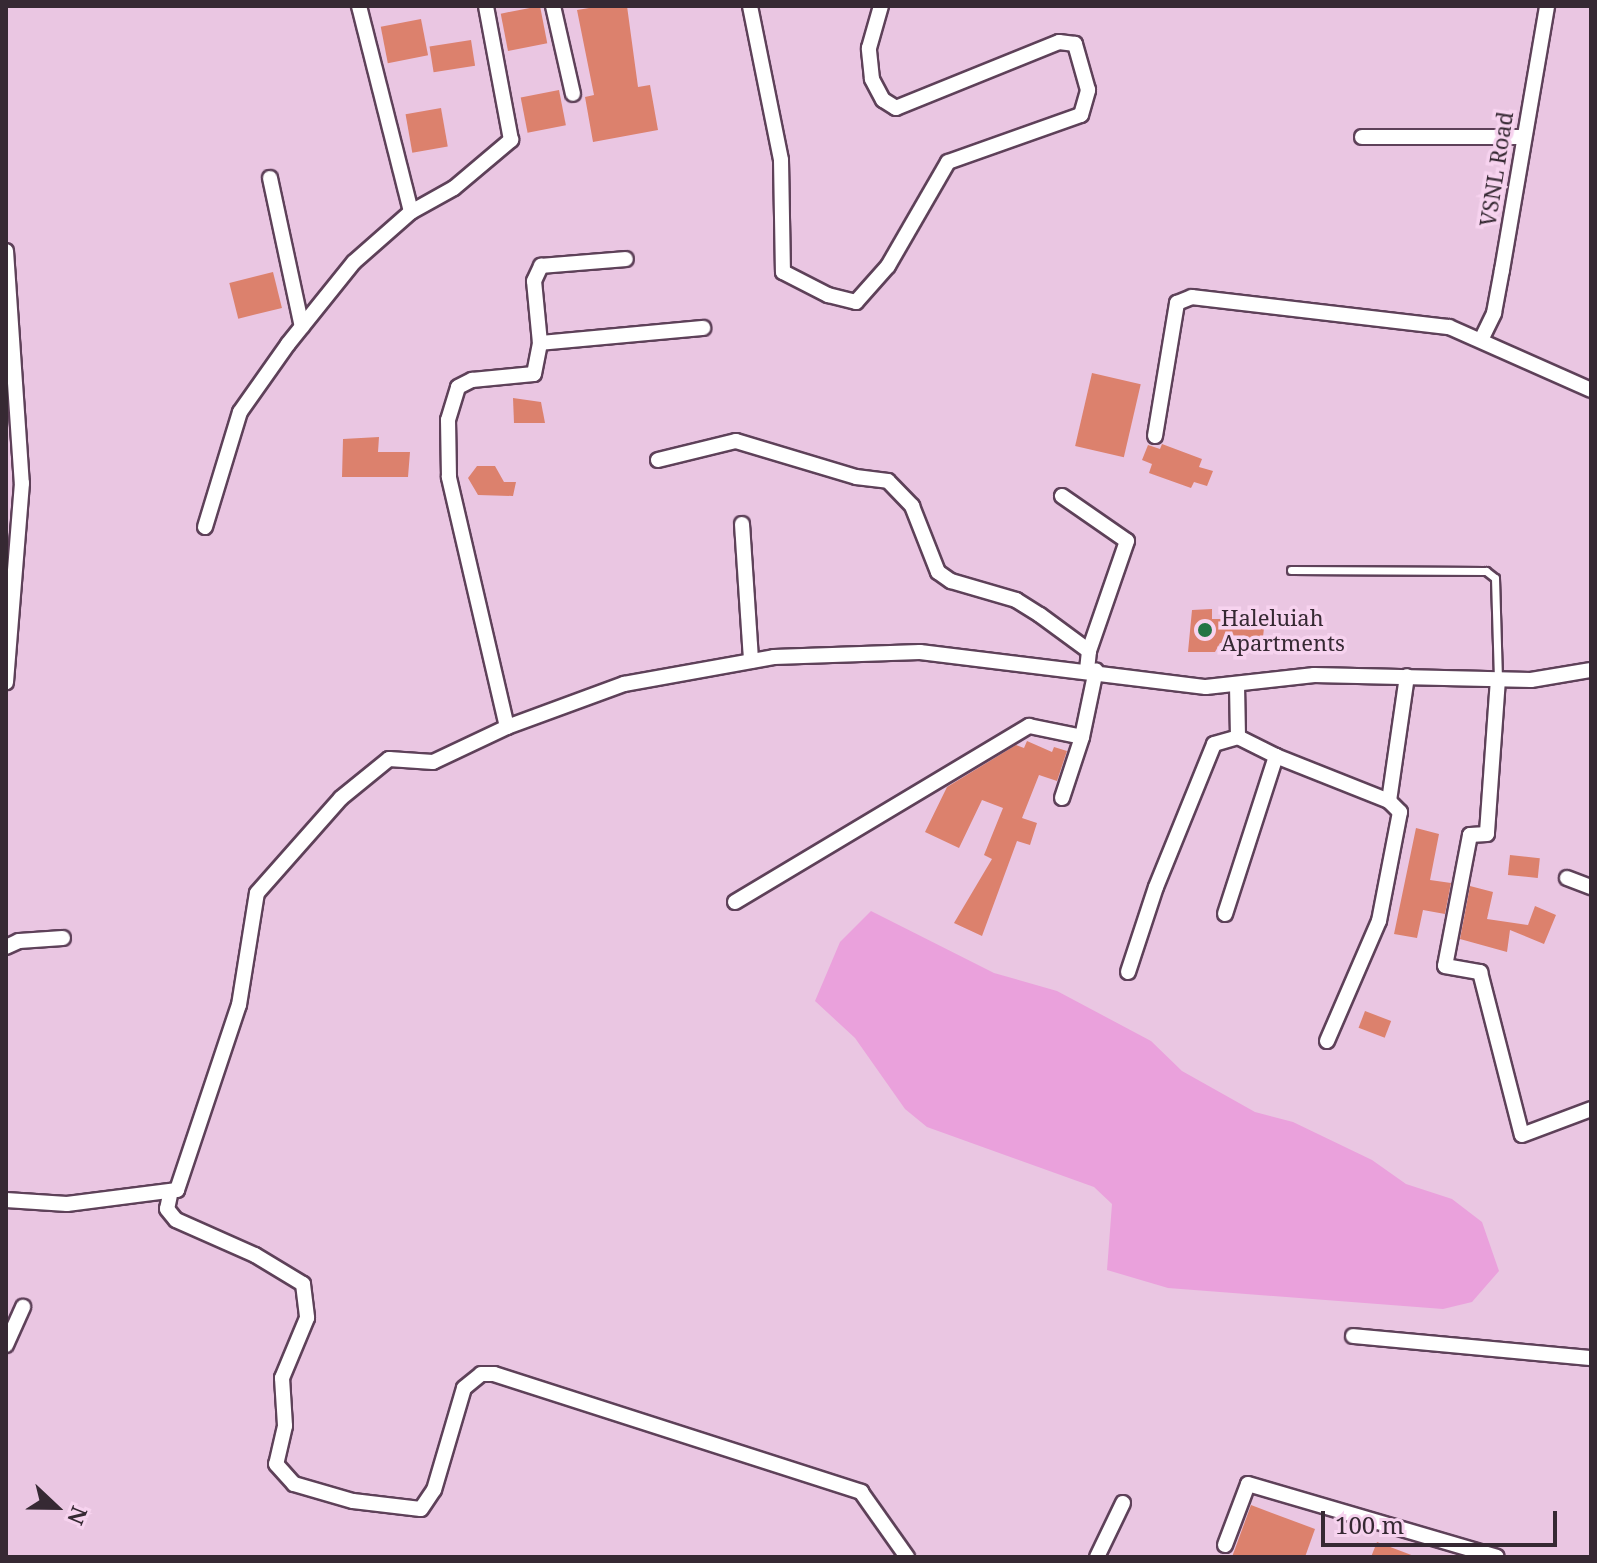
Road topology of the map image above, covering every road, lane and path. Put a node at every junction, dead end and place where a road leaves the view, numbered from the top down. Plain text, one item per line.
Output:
1 (359, 6) edge
2 (486, 6) edge
3 (553, 6) edge
4 (750, 6) edge
5 (881, 6) edge
6 (1547, 6) edge
7 (573, 94) dead end
8 (1362, 137) dead end
9 (1524, 137) junction
10 (270, 178) dead end
11 (411, 212) junction
12 (6, 251) edge
13 (626, 259) dead end
14 (302, 327) junction
15 (703, 328) dead end
16 (1482, 338) junction
17 (540, 343) junction
18 (1591, 390) edge
19 (1155, 436) dead end
20 (658, 460) dead end
21 (1062, 496) dead end
22 (742, 524) dead end
23 (205, 527) dead end
24 (1291, 570) dead end
25 (1089, 651) junction
26 (751, 661) junction
27 (1591, 670) edge
28 (1091, 671) junction
29 (1407, 676) junction
30 (1498, 679) junction
31 (6, 682) edge
32 (1237, 684) junction
33 (507, 727) junction
34 (1082, 737) junction
35 (1238, 737) junction
36 (1276, 756) junction
37 (1062, 798) dead end
38 (1389, 801) junction
39 (1567, 878) dead end
40 (1591, 887) edge
41 (735, 902) dead end
42 (1225, 914) dead end
43 (63, 938) dead end
44 (6, 947) edge
45 (1128, 972) dead end
46 (1327, 1041) dead end
47 (1591, 1109) edge
48 (170, 1195) junction
49 (6, 1200) edge
50 (23, 1307) dead end
51 (1353, 1336) dead end
52 (6, 1345) edge
53 (1591, 1358) edge
54 (1123, 1503) dead end
55 (1225, 1545) dead end
56 (907, 1557) edge
57 (1097, 1557) edge
58 (1497, 1557) edge

1 - 11 street
2 - 11 street
3 - 7 street
4 - 5 street
6 - 9 street, VSNL Road
8 - 9 street
9 - 16 street, VSNL Road
10 - 14 street
11 - 14 street
12 - 31 street
13 - 17 street
14 - 23 street
15 - 17 street
16 - 18 street
16 - 19 street
17 - 33 street
20 - 25 street
21 - 25 street
22 - 26 street
24 - 30 lane
25 - 28 street
26 - 28 street
26 - 33 street
27 - 30 street
28 - 32 street
28 - 34 street
29 - 30 street
29 - 32 street
29 - 38 street
30 - 47 street
32 - 35 street
33 - 48 street
34 - 37 street
34 - 41 street
35 - 36 street
35 - 45 street
36 - 38 street
36 - 42 street
38 - 46 street
39 - 40 street
43 - 44 street
48 - 49 street
48 - 56 street
50 - 52 street
51 - 53 street
54 - 57 street
55 - 58 street

